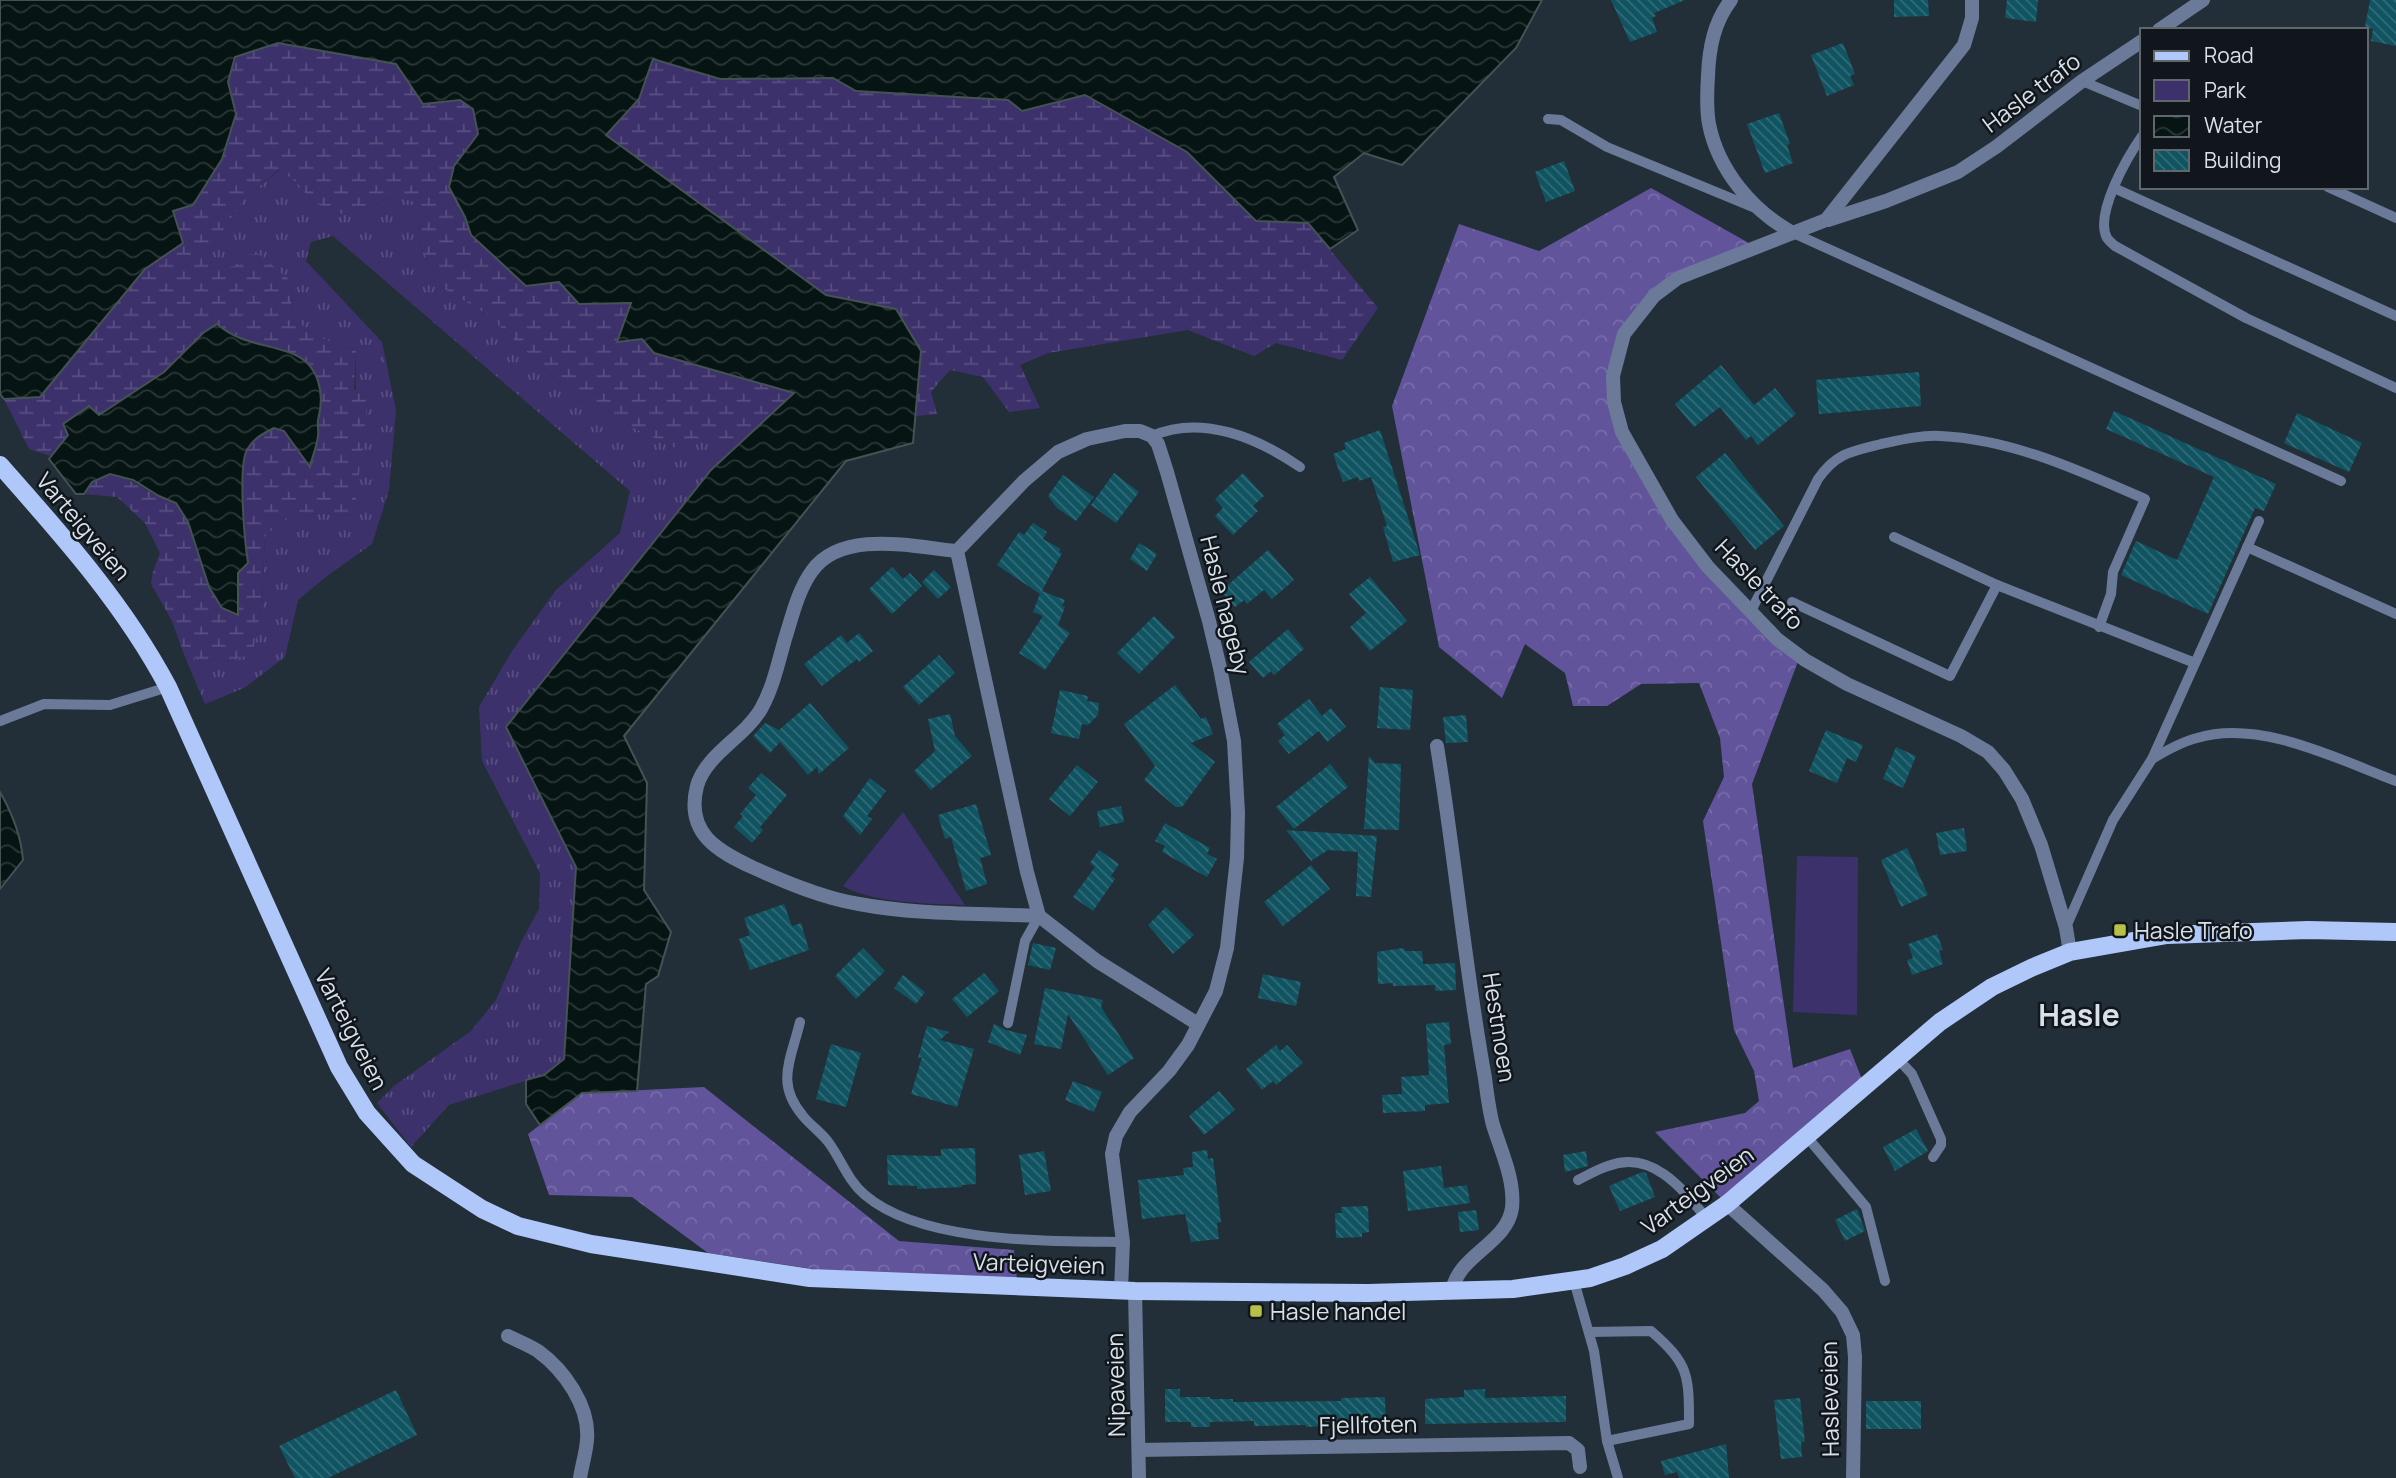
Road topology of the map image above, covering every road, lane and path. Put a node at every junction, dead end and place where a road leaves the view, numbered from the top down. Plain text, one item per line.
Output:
1 (1731, 0) edge
2 (1972, 0) edge
3 (2203, 0) edge
4 (2162, 28) edge
5 (2140, 42) edge
6 (2082, 81) junction
7 (2140, 105) edge
8 (1548, 119) dead end
9 (2140, 139) edge
10 (2114, 188) junction
11 (2332, 189) edge
12 (1756, 208) junction
13 (2396, 218) edge
14 (1826, 220) junction
15 (1791, 232) junction
16 (2396, 316) edge
17 (2396, 387) edge
18 (1152, 436) junction
19 (0, 465) edge
20 (1300, 467) dead end
21 (2341, 481) dead end
22 (2259, 521) dead end
23 (1894, 537) dead end
24 (2247, 547) junction
25 (957, 551) junction
26 (1997, 585) junction
27 (1792, 602) dead end
28 (1750, 613) junction
29 (2396, 614) edge
30 (2099, 627) junction
31 (2195, 663) junction
32 (168, 687) junction
33 (0, 721) edge
34 (1437, 746) dead end
35 (2152, 759) junction
36 (2396, 781) edge
37 (1038, 916) junction
38 (2066, 928) junction
39 (2396, 932) edge
40 (2070, 952) junction
41 (800, 1022) dead end
42 (1008, 1023) dead end
43 (1198, 1024) junction
44 (1898, 1059) junction
45 (1807, 1137) junction
46 (1933, 1157) dead end
47 (1578, 1180) dead end
48 (1727, 1204) junction
49 (1707, 1219) junction
50 (1123, 1242) junction
51 (1574, 1281) junction
52 (1885, 1281) dead end
53 (1128, 1290) junction
54 (1452, 1292) junction
55 (1589, 1332) junction
56 (508, 1336) dead end
57 (1607, 1441) junction
58 (1139, 1450) junction
59 (1580, 1467) dead end
60 (580, 1478) edge
61 (1139, 1478) edge
62 (1618, 1478) edge
63 (1853, 1478) edge

1 - 12 street
2 - 14 street
3 - 4 street
5 - 6 street, Hasle trafo
6 - 7 lane
6 - 14 street, Hasle trafo
8 - 12 lane
9 - 10 lane
10 - 16 lane
10 - 17 lane
11 - 13 lane
12 - 15 street
14 - 15 street, Hasle trafo
15 - 21 lane
15 - 28 street, Hasle trafo
18 - 20 lane
18 - 25 street
18 - 43 street, Hasle hageby
19 - 32 main road, Varteigveien
22 - 24 lane
23 - 26 lane
24 - 29 lane
24 - 31 lane
25 - 37 street
25 - 37 street
26 - 27 lane
26 - 30 lane
28 - 30 lane
28 - 38 street, Hasle trafo
30 - 31 lane
31 - 35 lane
32 - 33 lane
32 - 53 main road, Varteigveien
34 - 54 street, Hestmoen
35 - 36 lane
35 - 38 lane
37 - 42 lane
37 - 43 street
38 - 40 street, Hasle trafo
39 - 40 main road, Varteigveien
40 - 44 main road, Varteigveien
41 - 50 lane
43 - 50 street, Hasle hageby
44 - 45 main road, Varteigveien
44 - 46 lane
45 - 48 main road, Varteigveien
45 - 52 lane
47 - 49 lane
48 - 49 main road, Varteigveien
48 - 63 street, Hasleveien
49 - 51 main road, Varteigveien
50 - 53 street, Hasle hageby
51 - 54 main road, Varteigveien
51 - 55 lane
53 - 54 main road, Varteigveien
53 - 58 street, Nipaveien
55 - 57 lane
55 - 57 lane
56 - 60 street
57 - 62 lane
58 - 59 street, Fjellfoten
58 - 61 street, Nipaveien

